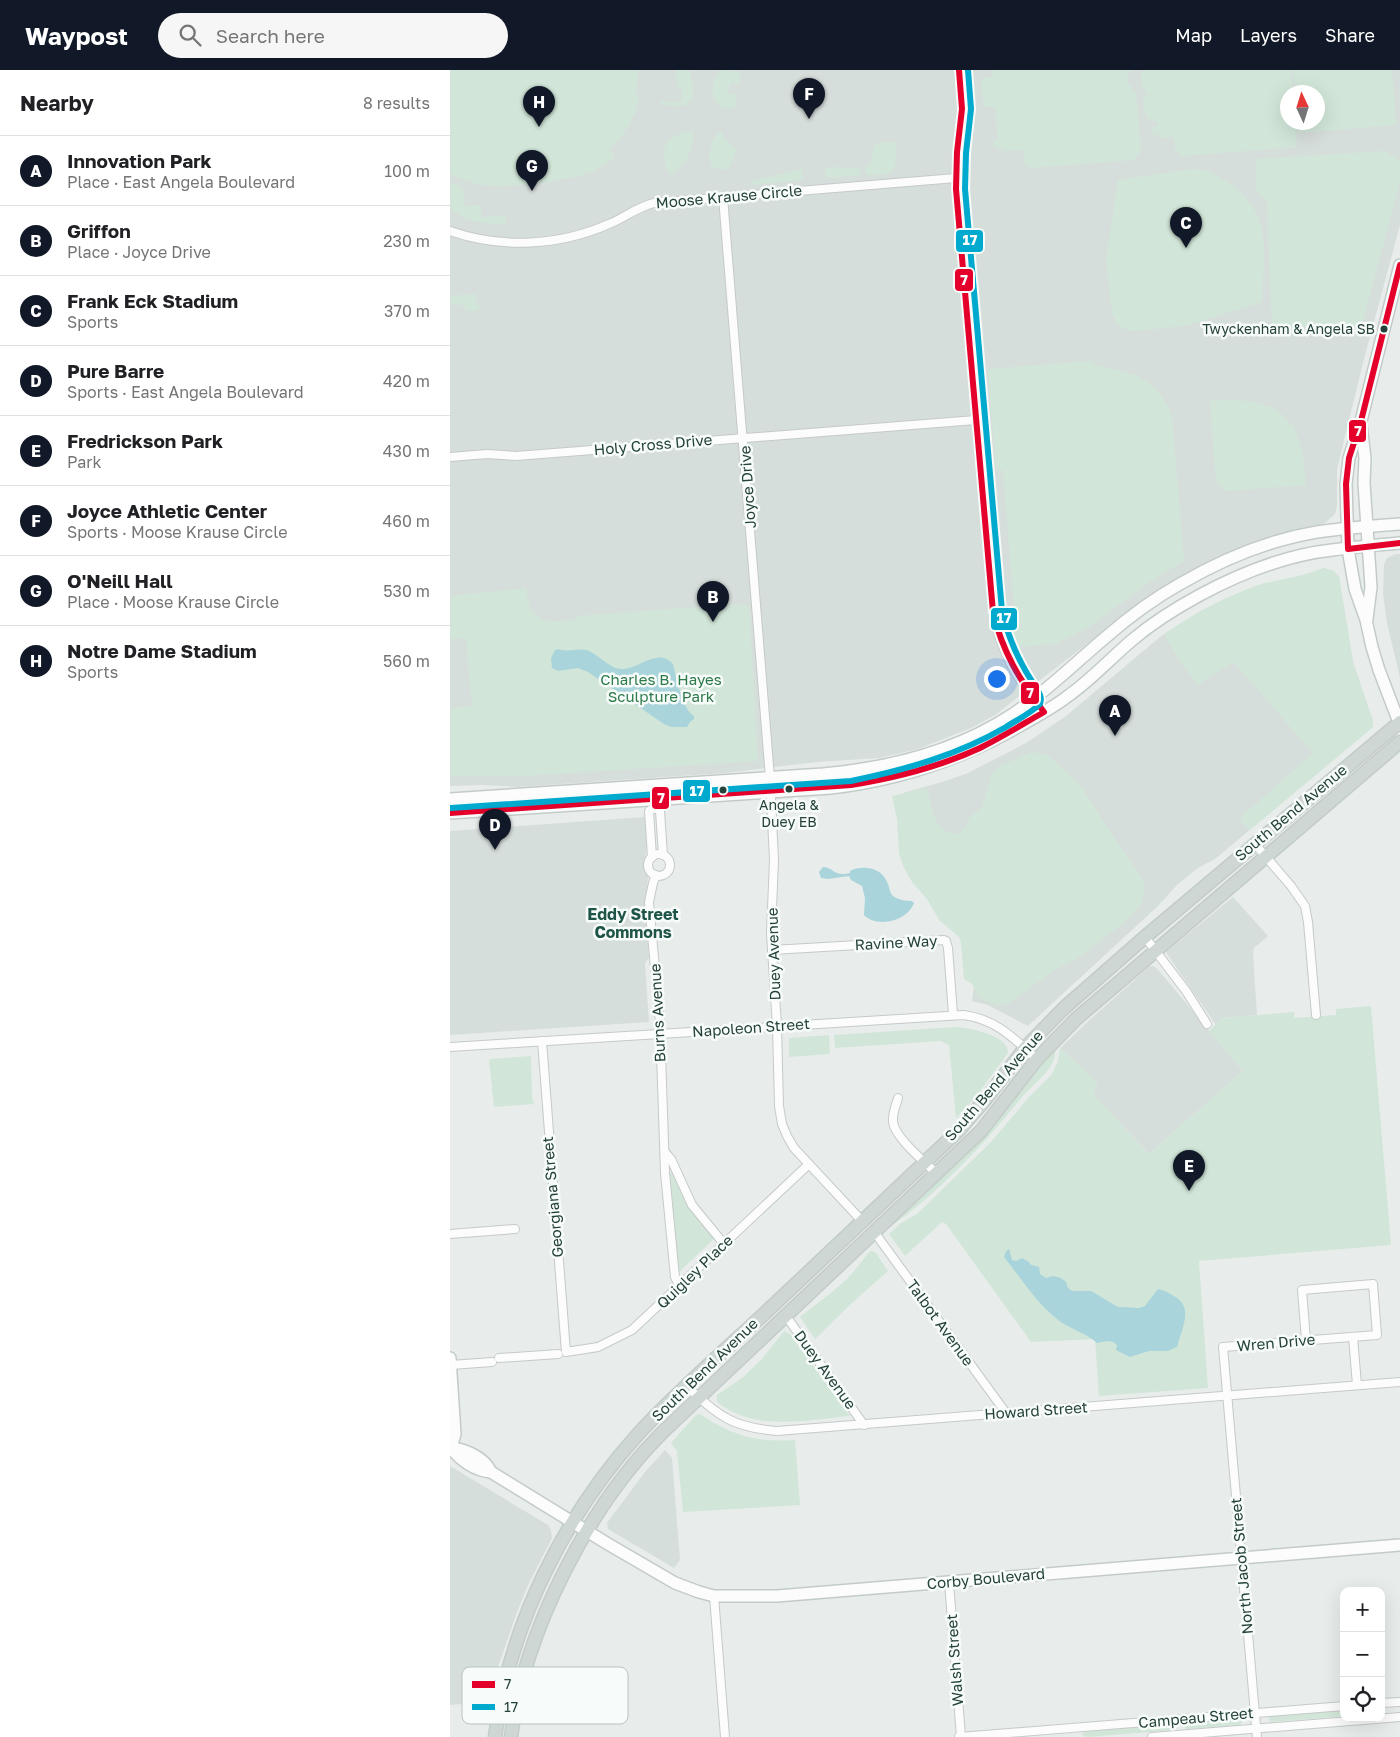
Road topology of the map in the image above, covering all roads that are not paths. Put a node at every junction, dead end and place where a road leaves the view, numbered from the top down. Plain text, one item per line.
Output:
1 (960, 70) edge
2 (956, 178) junction
3 (723, 197) junction
4 (450, 231) edge
5 (1400, 265) edge
6 (976, 420) junction
7 (1361, 421) junction
8 (744, 438) junction
9 (450, 457) edge
10 (1400, 524) edge
11 (1367, 527) junction
12 (1346, 529) junction
13 (1400, 543) edge
14 (1368, 546) junction
15 (1348, 549) junction
16 (1366, 620) junction
17 (1033, 699) junction
18 (1044, 712) junction
19 (1400, 723) edge
20 (1400, 742) edge
21 (770, 778) junction
22 (771, 792) junction
23 (450, 799) edge
24 (654, 803) junction
25 (450, 813) edge
26 (1255, 844) junction
27 (663, 855) junction
28 (1266, 856) junction
29 (652, 857) junction
30 (656, 875) junction
31 (1145, 937) junction
32 (772, 950) junction
33 (1155, 950) junction
34 (953, 1014) junction
35 (1316, 1015) dead end
36 (1207, 1024) dead end
37 (776, 1026) junction
38 (661, 1034) junction
39 (542, 1041) junction
40 (450, 1047) edge
41 (1025, 1048) junction
42 (1037, 1059) junction
43 (898, 1098) dead end
44 (665, 1152) junction
45 (925, 1162) junction
46 (808, 1165) junction
47 (937, 1174) junction
48 (862, 1221) junction
49 (515, 1228) dead end
50 (875, 1233) junction
51 (450, 1234) edge
52 (724, 1244) junction
53 (680, 1286) junction
54 (786, 1316) junction
55 (1353, 1337) junction
56 (1306, 1340) junction
57 (562, 1353) junction
58 (450, 1358) edge
59 (451, 1365) edge
60 (1400, 1382) edge
61 (1357, 1385) junction
62 (686, 1386) junction
63 (1227, 1396) junction
64 (699, 1397) junction
65 (1006, 1413) junction
66 (864, 1425) junction
67 (450, 1448) edge
68 (573, 1521) junction
69 (588, 1530) junction
70 (1400, 1545) edge
71 (1242, 1558) junction
72 (949, 1582) junction
73 (714, 1596) junction
74 (511, 1667) edge
75 (528, 1667) edge
76 (1400, 1702) edge
77 (1385, 1703) edge
78 (1340, 1706) edge
79 (1254, 1713) junction
80 (1400, 1717) edge
81 (497, 1724) edge
82 (514, 1724) edge
83 (1256, 1728) junction
84 (495, 1737) edge
85 (512, 1737) edge
86 (725, 1737) edge
87 (960, 1737) edge
88 (1152, 1737) edge
89 (1257, 1737) edge

1 - 2 street
2 - 3 street, Moose Krause Circle
2 - 6 street
3 - 4 street, Moose Krause Circle
3 - 8 street, Joyce Drive
5 - 7 main road
6 - 8 street, Holy Cross Drive
6 - 17 street
7 - 11 main road
7 - 12 main road
8 - 9 street, Holy Cross Drive
8 - 21 street, Joyce Drive
10 - 11 main road
11 - 12 main road
11 - 14 main road
12 - 15 main road
12 - 17 main road
13 - 14 main road
14 - 15 main road
14 - 16 main road
15 - 16 main road
15 - 18 main road
16 - 19 main road
17 - 18 street
17 - 21 main road
18 - 22 main road
19 - 26 main road, South Bend Avenue
20 - 28 main road, South Bend Avenue
21 - 22 street, Duey Avenue
21 - 23 main road
22 - 24 main road
22 - 32 street, Duey Avenue
24 - 25 main road
24 - 27 street
24 - 29 street
26 - 28 street
26 - 31 main road, South Bend Avenue
27 - 29 street
27 - 30 street
28 - 33 main road, South Bend Avenue
28 - 35 street
29 - 30 street
30 - 38 street, Burns Avenue
31 - 33 street
31 - 41 main road, South Bend Avenue
32 - 34 street, Ravine Way
32 - 37 street, Duey Avenue
33 - 36 street
33 - 42 main road, South Bend Avenue
34 - 37 street, Napoleon Street
34 - 41 street, Napoleon Street
37 - 38 street, Napoleon Street
37 - 46 street, Duey Avenue
38 - 39 street, Napoleon Street
38 - 44 street, Burns Avenue
39 - 40 street, Napoleon Street
39 - 57 street, Georgiana Street
41 - 42 street, Napoleon Street
41 - 45 main road, South Bend Avenue
42 - 47 main road, South Bend Avenue
43 - 45 street
44 - 52 street, Burns Avenue
44 - 53 street, Burns Avenue
45 - 47 street
45 - 48 main road, South Bend Avenue
46 - 48 street, Duey Avenue
46 - 52 street, Quigley Place
47 - 50 main road, South Bend Avenue
48 - 62 main road, South Bend Avenue
49 - 51 street
50 - 54 main road, South Bend Avenue
50 - 65 street, Talbot Avenue
52 - 53 street, Quigley Place
53 - 57 street, Quigley Place
54 - 64 main road, South Bend Avenue
54 - 66 street, Duey Avenue
55 - 56 street, Wren Drive
55 - 56 street, Wren Drive
55 - 61 street
56 - 63 street, Wren Drive
57 - 59 street, Quigley Place
58 - 59 main road
59 - 67 main road
60 - 61 street, Howard Street
61 - 63 street, Howard Street
62 - 64 street, Howard Street
62 - 68 main road, South Bend Avenue
63 - 65 street, Howard Street
63 - 71 street, North Jacob Street
64 - 66 street, Howard Street
64 - 69 main road, South Bend Avenue
65 - 66 street, Howard Street
67 - 68 main road
68 - 69 main road
68 - 74 main road, South Bend Avenue
69 - 73 main road, Corby Boulevard
69 - 75 main road, South Bend Avenue
70 - 71 main road, Corby Boulevard
71 - 72 main road, Corby Boulevard
71 - 79 street, North Jacob Street
72 - 73 main road, Corby Boulevard
72 - 87 street, Walsh Street
73 - 86 street
76 - 77 street
78 - 79 street, Campeau Street
79 - 83 street, North Jacob Street
79 - 87 street, Campeau Street
80 - 83 street, Campeau Street
81 - 84 main road, South Bend Avenue
82 - 85 main road, South Bend Avenue
83 - 88 street, Campeau Street
83 - 89 street, North Jacob Street

